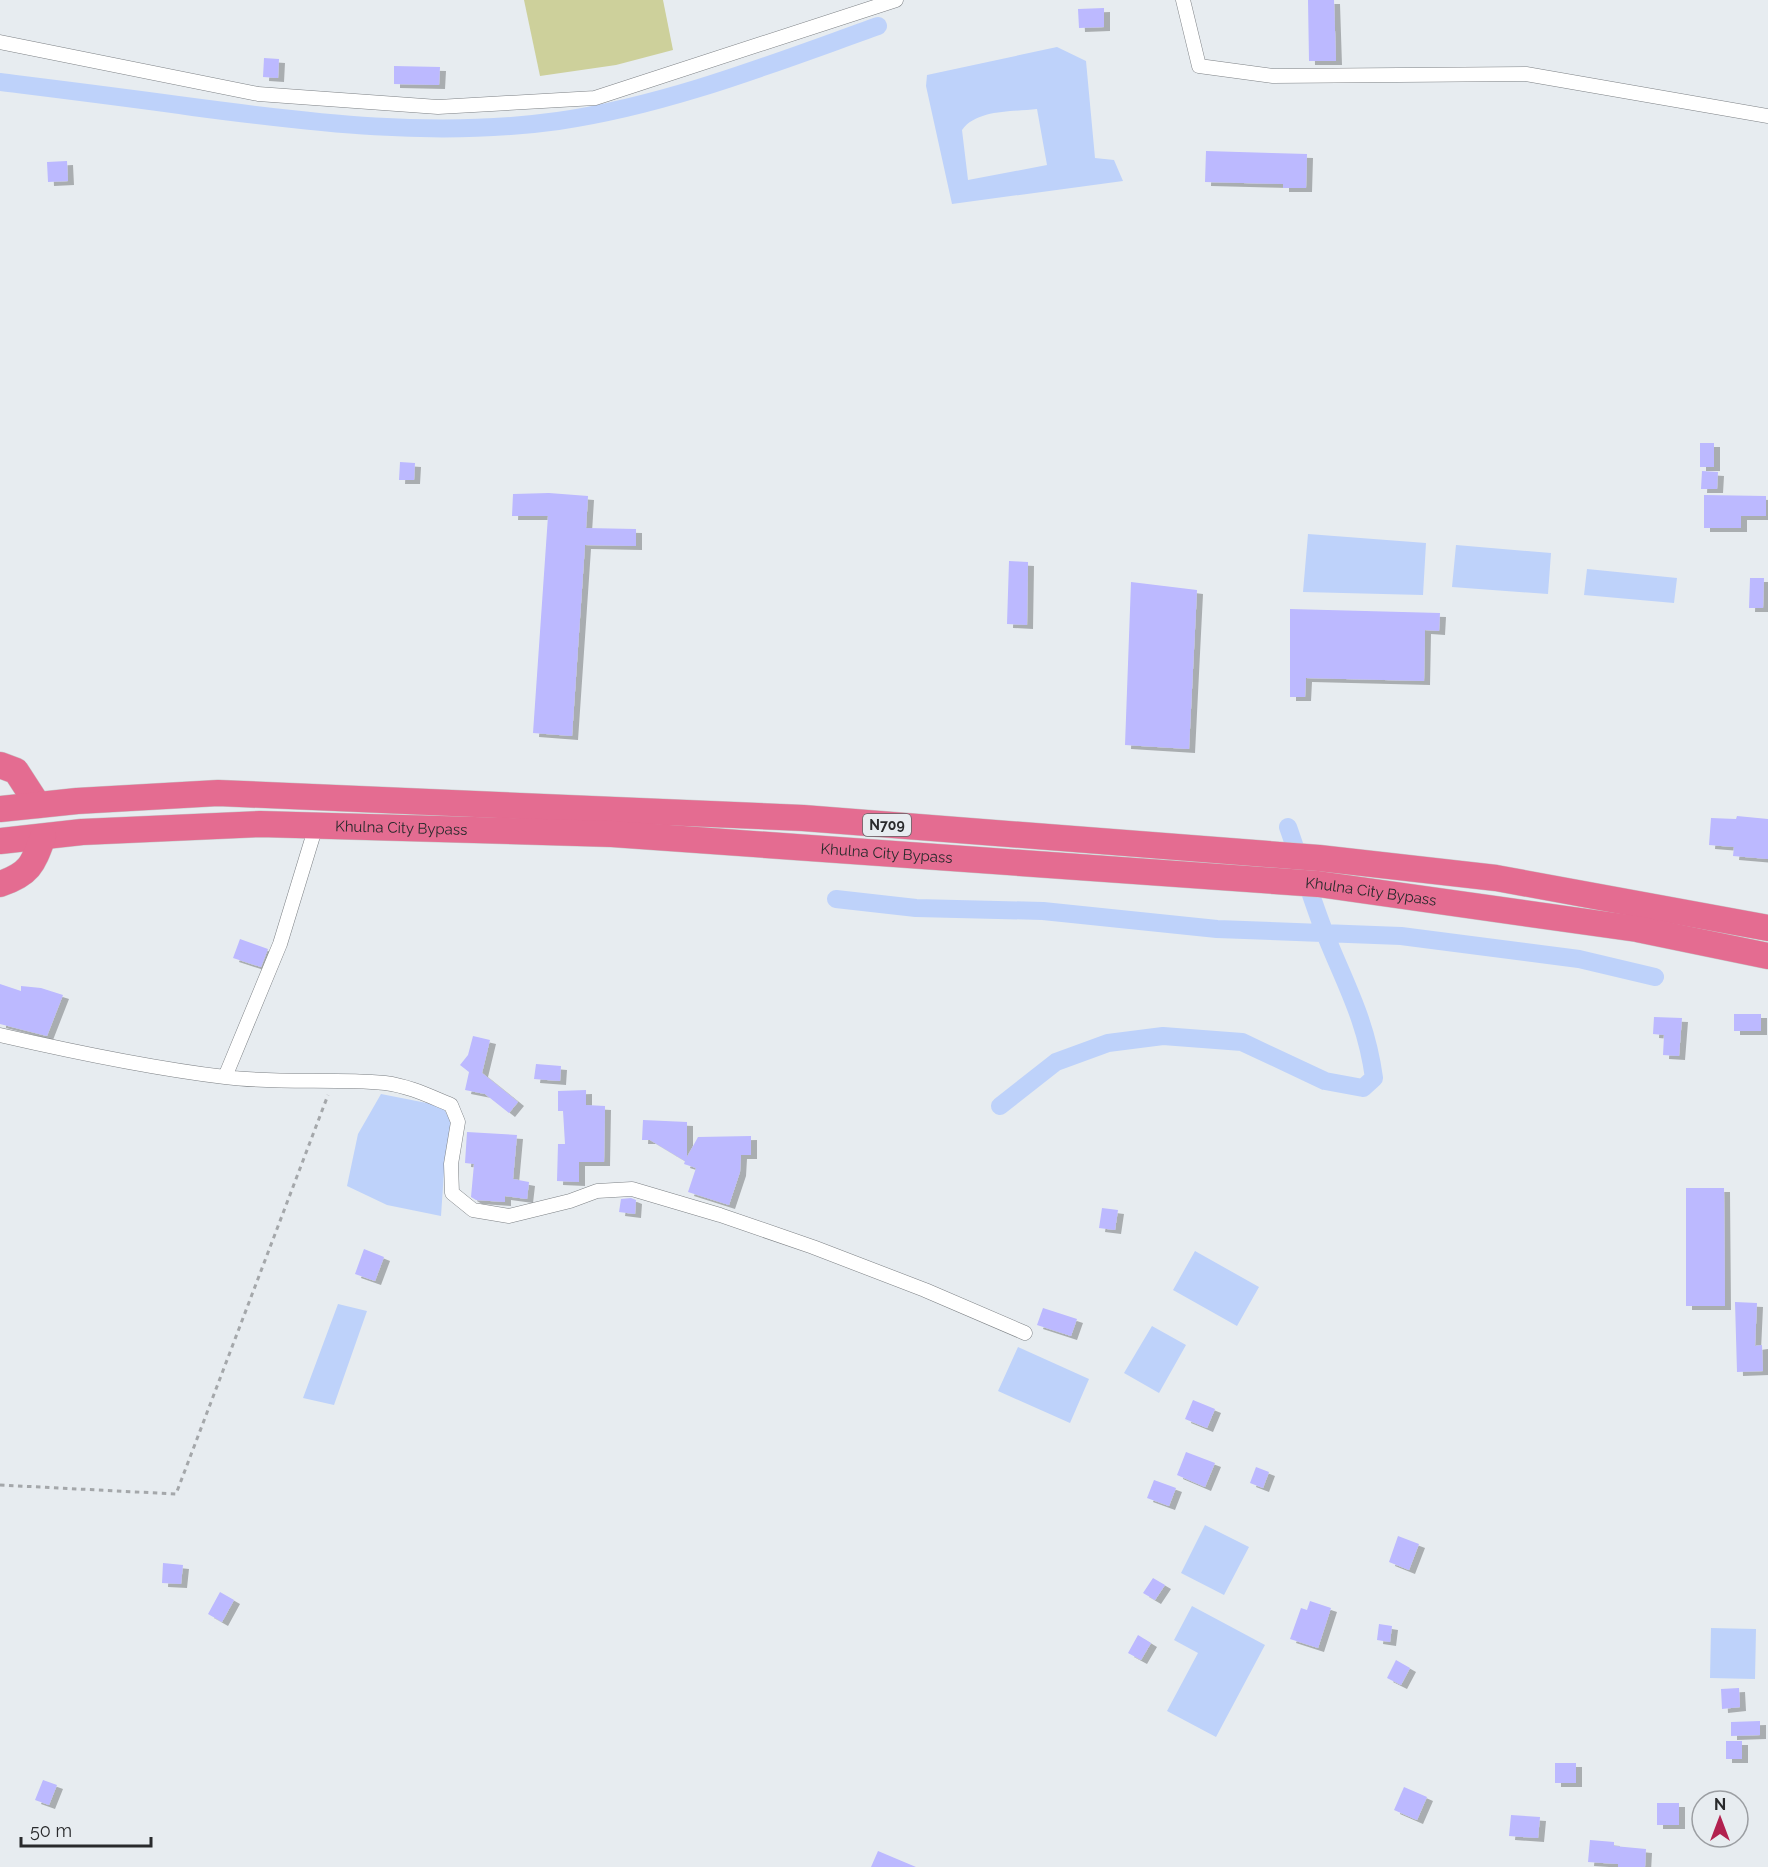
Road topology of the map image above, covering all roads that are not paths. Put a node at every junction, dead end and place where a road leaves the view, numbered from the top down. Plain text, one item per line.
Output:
1 (897, 0) edge
2 (1183, 0) edge
3 (0, 42) edge
4 (1768, 116) edge
5 (0, 765) edge
6 (38, 805) junction
7 (0, 809) edge
8 (316, 826) junction
9 (43, 837) junction
10 (0, 841) edge
11 (0, 884) edge
12 (1768, 928) edge
13 (1768, 956) edge
14 (0, 1035) edge
15 (225, 1077) junction
16 (1025, 1333) dead end

1 - 3 street
2 - 4 street
5 - 6 highway
6 - 7 highway, Khulna City Bypass / N709
6 - 12 highway, Khulna City Bypass / N709
8 - 9 highway, Khulna City Bypass / N709
8 - 13 highway, Khulna City Bypass / N709
8 - 15 street
9 - 10 highway, Khulna City Bypass / N709
9 - 11 highway
14 - 15 street
15 - 16 street

